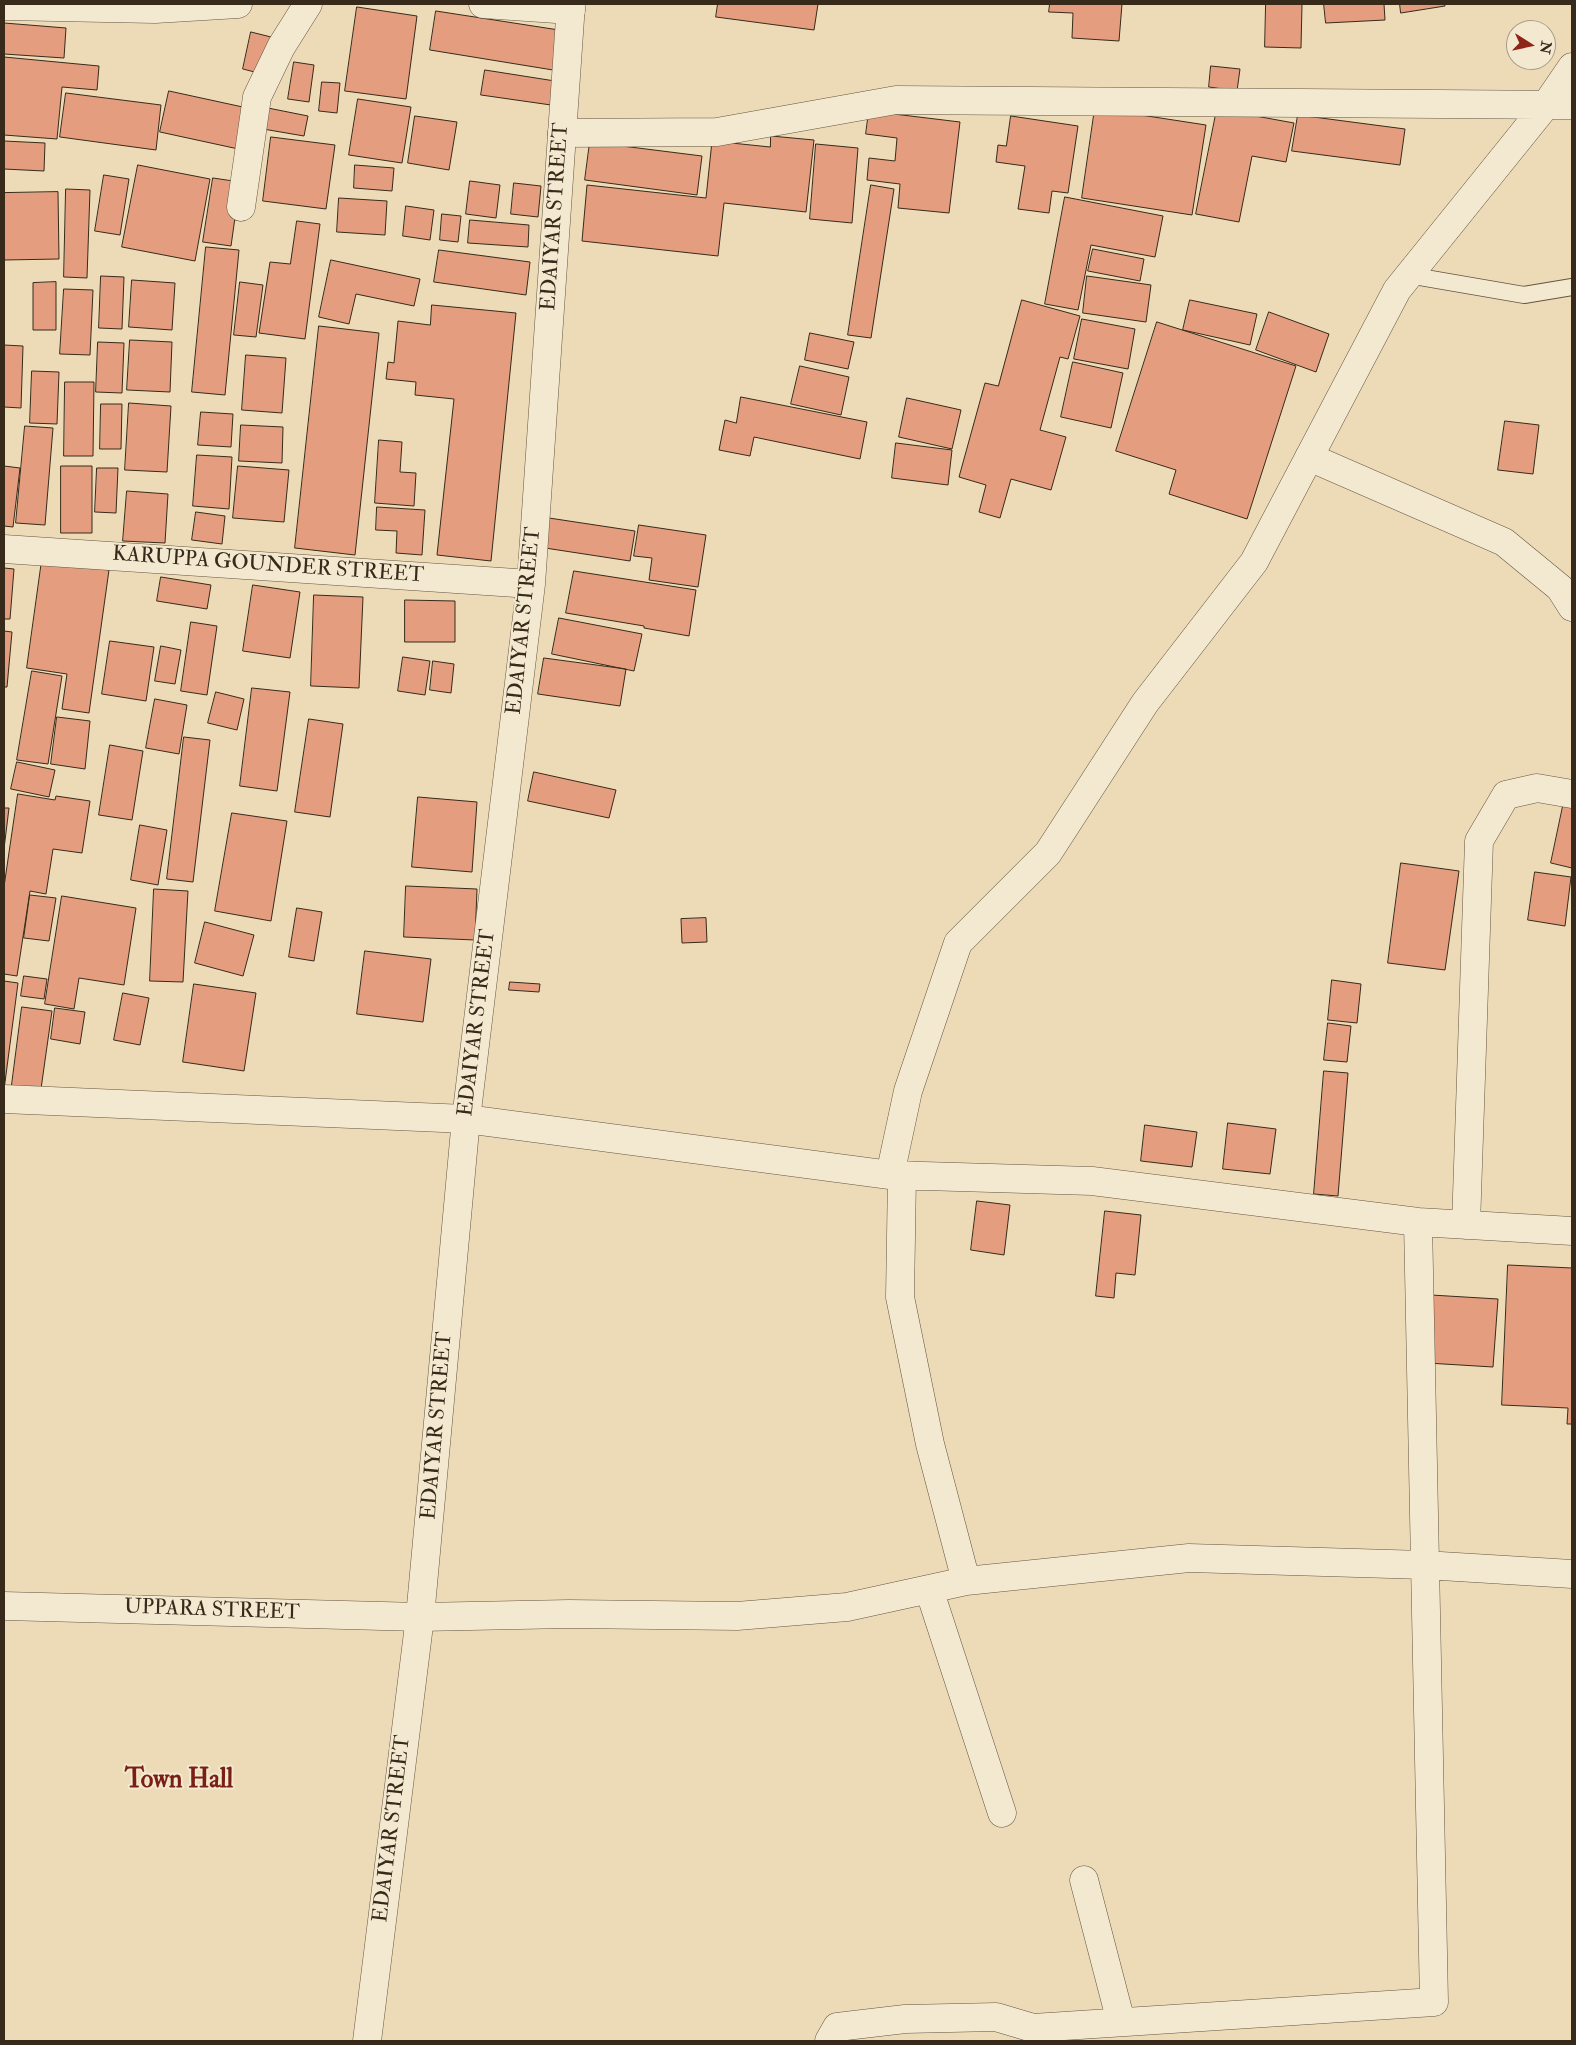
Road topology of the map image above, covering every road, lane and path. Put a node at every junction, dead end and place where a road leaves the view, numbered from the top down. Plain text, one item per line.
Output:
1 (238, 4) edge
2 (308, 4) edge
3 (483, 4) edge
4 (4, 6) edge
5 (155, 6) edge
6 (571, 7) edge
7 (1572, 67) edge
8 (1559, 105) edge
9 (562, 134) junction
10 (241, 207) dead end
11 (1408, 275) junction
12 (1572, 287) edge
13 (1309, 457) junction
14 (4, 549) edge
15 (531, 584) junction
16 (1572, 607) edge
17 (1572, 794) edge
18 (4, 1099) edge
19 (466, 1119) junction
20 (896, 1176) junction
21 (1418, 1222) junction
22 (1466, 1225) junction
23 (1572, 1231) edge
24 (1424, 1565) junction
25 (1572, 1574) edge
26 (966, 1581) junction
27 (929, 1589) junction
28 (4, 1606) edge
29 (420, 1617) junction
30 (1002, 1813) dead end
31 (1084, 1880) dead end
32 (1121, 2022) junction
33 (1069, 2033) edge
34 (367, 2041) edge
35 (829, 2041) edge

1 - 5 street
2 - 10 street
3 - 6 street
4 - 5 street
6 - 9 street, EDAIYAR STREET
7 - 8 street
8 - 9 street
8 - 11 street
9 - 15 street, EDAIYAR STREET
11 - 12 lane
11 - 13 street
13 - 16 street
13 - 20 street
14 - 15 street, KARUPPA GOUNDER STREET
15 - 19 street, EDAIYAR STREET
17 - 22 street
18 - 19 street
19 - 20 street
19 - 29 street, EDAIYAR STREET
20 - 21 street
20 - 26 street
21 - 22 street
21 - 24 street
22 - 23 street
24 - 25 street, UPPARA STREET
24 - 26 street, UPPARA STREET
24 - 32 street
26 - 27 street, UPPARA STREET
27 - 29 street, UPPARA STREET
27 - 30 street
28 - 29 street, UPPARA STREET
29 - 34 street, EDAIYAR STREET
31 - 32 street
32 - 33 street
33 - 35 street

